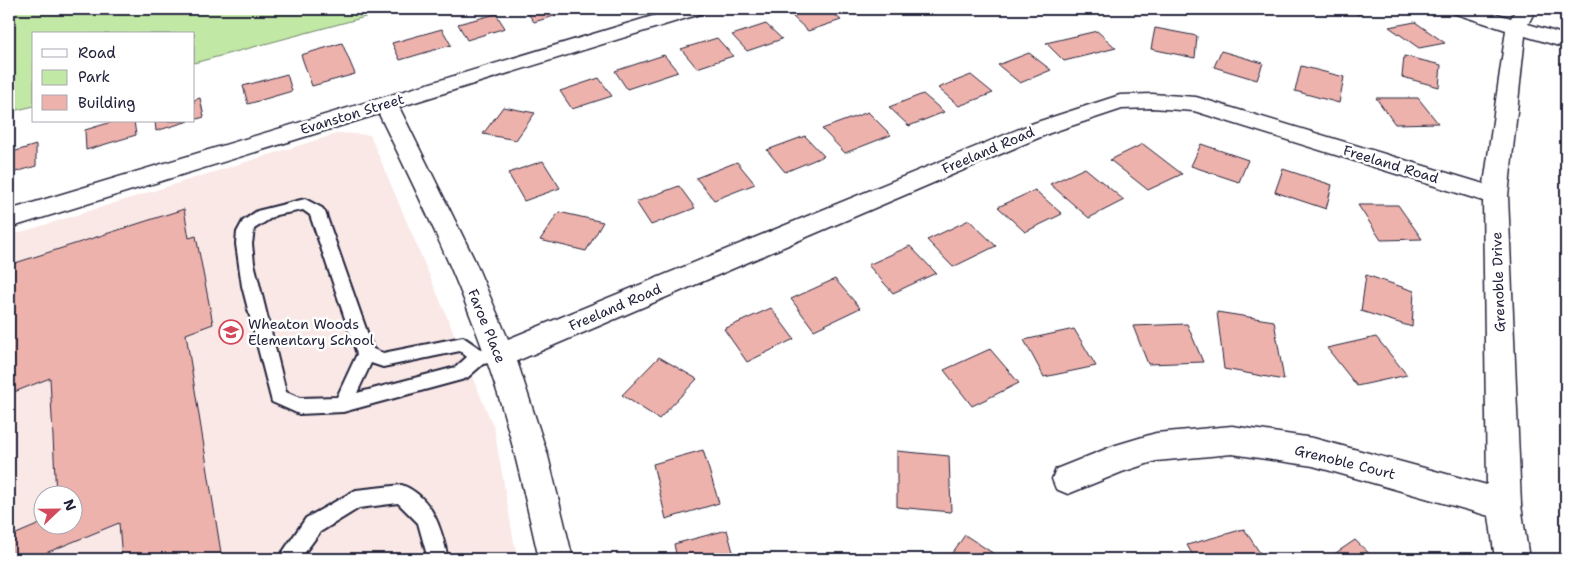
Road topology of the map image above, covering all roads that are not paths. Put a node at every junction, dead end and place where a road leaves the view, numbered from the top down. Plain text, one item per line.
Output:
1 (696, 9) edge
2 (1460, 9) edge
3 (1521, 18) edge
4 (1566, 42) edge
5 (386, 104) junction
6 (1495, 196) junction
7 (9, 219) edge
8 (366, 354) junction
9 (490, 356) junction
10 (343, 404) junction
11 (1068, 478) dead end
12 (1504, 505) junction
13 (288, 559) edge
14 (438, 559) edge
15 (556, 559) edge
16 (1512, 559) edge

1 - 5 street, Evanston Street
2 - 3 street
3 - 4 street
3 - 6 street, Grenoble Drive
5 - 7 street, Evanston Street
5 - 9 street, Faroe Place
6 - 9 street, Freeland Road
6 - 12 street, Grenoble Drive
8 - 9 lane
8 - 10 lane
8 - 10 lane
9 - 10 lane
9 - 15 street, Faroe Place
11 - 12 street, Grenoble Court
12 - 16 street, Grenoble Drive
13 - 14 lane

